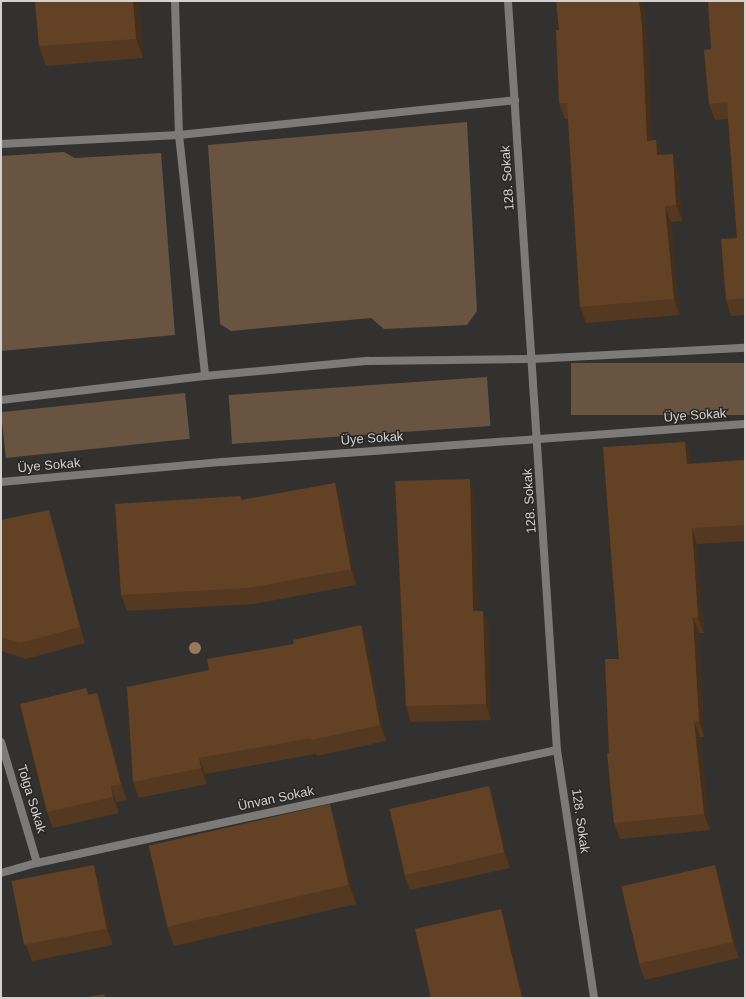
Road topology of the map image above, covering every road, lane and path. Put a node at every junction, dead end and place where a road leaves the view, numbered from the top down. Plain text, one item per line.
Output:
1 (176, 1) edge
2 (508, 1) edge
3 (515, 100) junction
4 (179, 135) junction
5 (1, 144) edge
6 (745, 348) edge
7 (532, 359) junction
8 (205, 376) junction
9 (1, 400) edge
10 (745, 424) edge
11 (538, 440) junction
12 (1, 482) edge
13 (1, 742) edge
14 (557, 750) junction
15 (37, 863) junction
16 (1, 874) edge
17 (594, 998) edge

1 - 4 street
2 - 3 street, 128. Sokak
3 - 4 street
3 - 7 street, 128. Sokak
4 - 5 street
4 - 8 street
6 - 7 street
7 - 8 street
7 - 11 street, 128. Sokak
8 - 9 street
10 - 11 street, Üye Sokak
11 - 12 street, Üye Sokak
11 - 14 street, 128. Sokak
13 - 15 street, Tolga Sokak
14 - 15 street, Ünvan Sokak
14 - 17 street, 128. Sokak
15 - 16 street, Ünvan Sokak

